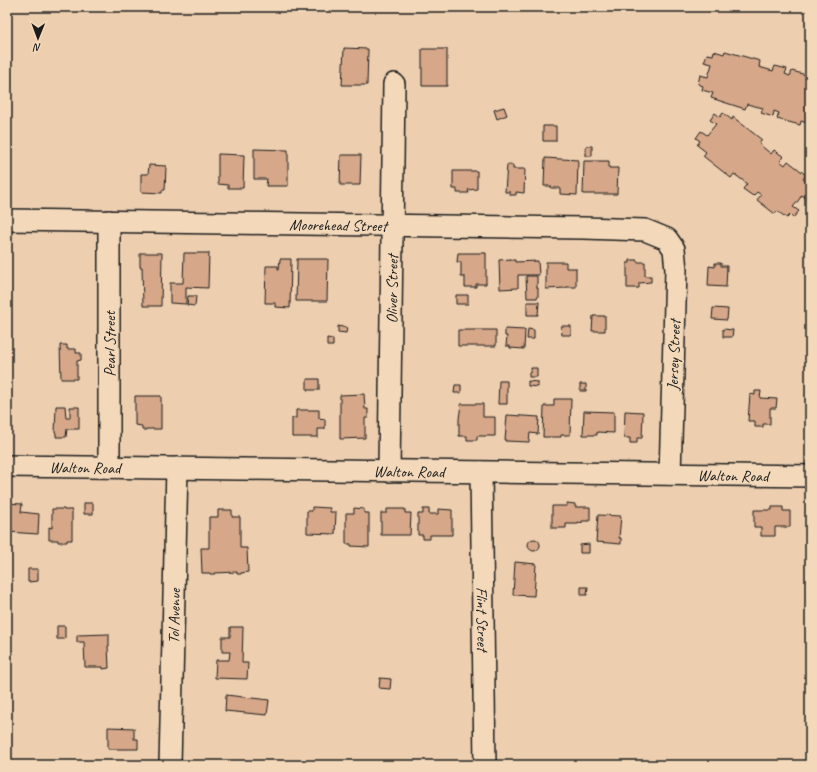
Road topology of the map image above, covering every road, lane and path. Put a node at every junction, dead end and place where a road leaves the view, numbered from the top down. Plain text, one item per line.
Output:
1 (394, 84) dead end
2 (7, 220) edge
3 (108, 221) junction
4 (392, 226) junction
5 (667, 239) joint
6 (7, 466) edge
7 (109, 467) junction
8 (177, 468) junction
9 (389, 471) junction
10 (481, 472) junction
11 (670, 474) junction
12 (810, 476) edge
13 (170, 765) edge
14 (485, 765) edge

1 - 4 street, Oliver Street
2 - 3 street, Moorehead Street
3 - 4 street, Moorehead Street
3 - 7 street, Pearl Street
4 - 5 street, Moorehead Street
4 - 9 street, Oliver Street
5 - 11 street, Jersey Street
6 - 7 street, Walton Road
7 - 8 street, Walton Road
8 - 9 street, Walton Road
8 - 13 street, Tol Avenue
9 - 10 street, Walton Road
10 - 11 street, Walton Road
10 - 14 street, Flint Street
11 - 12 street, Walton Road

